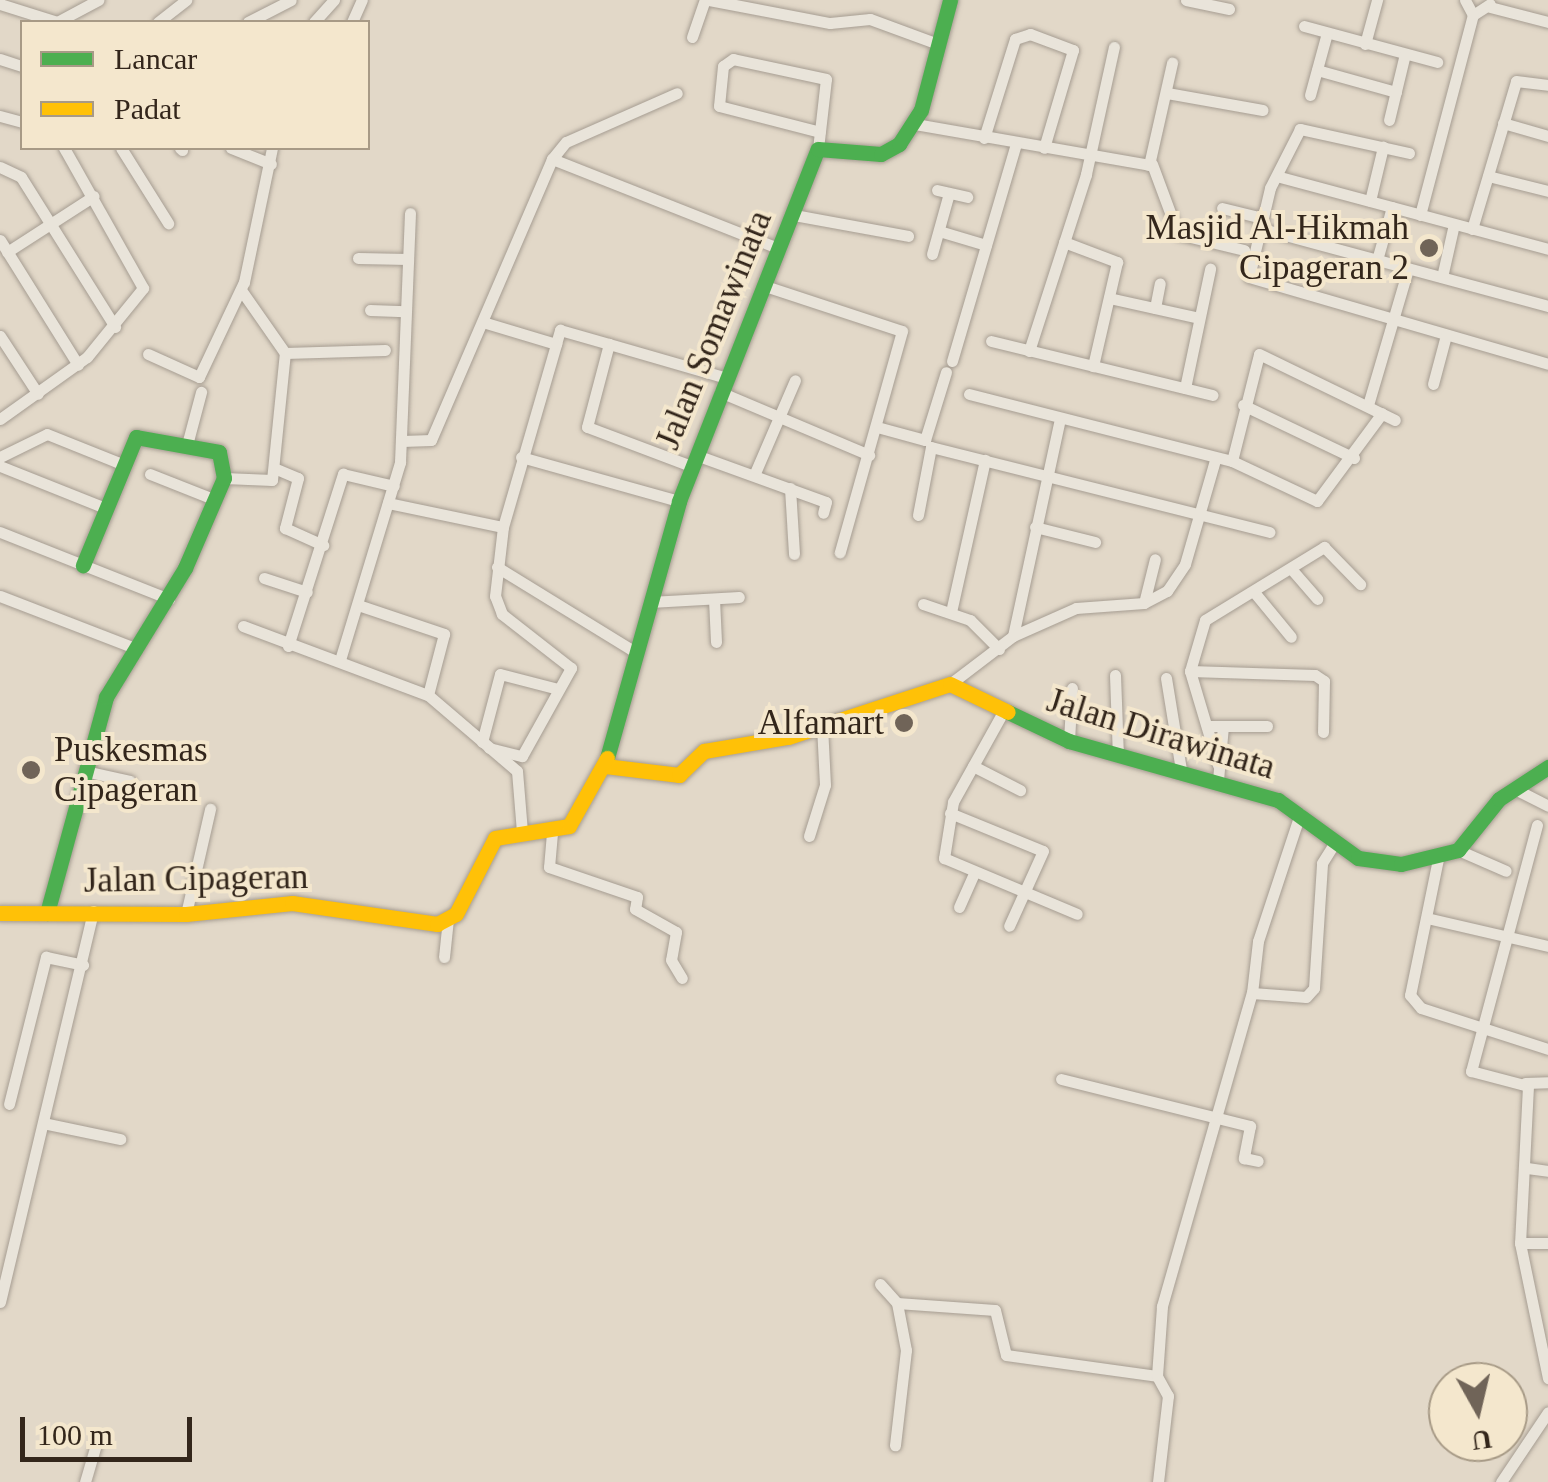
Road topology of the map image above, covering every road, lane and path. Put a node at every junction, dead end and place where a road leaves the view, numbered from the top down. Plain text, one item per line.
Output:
1 (98, 0) edge
2 (186, 0) edge
3 (292, 0) edge
4 (334, 0) edge
5 (707, 0) edge
6 (950, 0) edge
7 (1186, 0) edge
8 (1377, 0) edge
9 (1490, 3) edge
10 (0, 4) edge
11 (19, 4) edge
12 (269, 6) edge
13 (1229, 8) dead end
14 (85, 10) junction
15 (1469, 10) edge
16 (53, 20) edge
17 (62, 20) edge
18 (92, 20) edge
19 (161, 20) edge
20 (316, 20) edge
21 (1548, 22) edge
22 (1304, 26) dead end
23 (1326, 33) junction
24 (692, 37) dead end
25 (938, 44) junction
26 (1364, 44) junction
27 (1114, 47) dead end
28 (1405, 54) junction
29 (1438, 62) dead end
30 (1172, 63) dead end
31 (1317, 70) junction
32 (1548, 84) edge
33 (1396, 92) junction
34 (1167, 93) junction
35 (676, 94) dead end
36 (1310, 95) dead end
37 (1262, 110) dead end
38 (1389, 120) dead end
39 (1503, 123) junction
40 (916, 124) junction
41 (1548, 136) edge
42 (984, 138) junction
43 (819, 141) junction
44 (1016, 144) junction
45 (1383, 147) junction
46 (1044, 148) junction
47 (69, 150) edge
48 (122, 150) edge
49 (235, 150) edge
50 (272, 150) edge
51 (1409, 153) dead end
52 (1090, 154) junction
53 (552, 159) junction
54 (271, 164) junction
55 (1152, 164) junction
56 (0, 167) edge
57 (1488, 176) junction
58 (1280, 177) junction
59 (1548, 191) edge
60 (94, 196) junction
61 (968, 197) dead end
62 (1370, 201) junction
63 (1392, 207) junction
64 (1222, 208) dead end
65 (410, 213) dead end
66 (794, 215) junction
67 (1420, 215) junction
68 (168, 223) dead end
69 (1260, 223) junction
70 (50, 224) junction
71 (1454, 224) junction
72 (1472, 229) junction
73 (939, 232) junction
74 (908, 236) dead end
75 (1064, 242) junction
76 (986, 245) junction
77 (4, 246) edge
78 (780, 249) junction
79 (1548, 249) edge
80 (1244, 250) dead end
81 (932, 254) dead end
82 (358, 258) dead end
83 (408, 259) junction
84 (1378, 260) junction
85 (1210, 269) dead end
86 (1408, 269) junction
87 (1442, 277) junction
88 (1160, 284) dead end
89 (766, 286) junction
90 (241, 290) junction
91 (1109, 298) junction
92 (1548, 306) edge
93 (1155, 308) junction
94 (370, 310) dead end
95 (405, 311) junction
96 (1200, 318) junction
97 (1396, 322) junction
98 (486, 323) junction
99 (116, 327) junction
100 (1446, 335) junction
101 (0, 336) edge
102 (991, 342) dead end
103 (556, 344) junction
104 (609, 344) junction
105 (386, 350) dead end
106 (1029, 350) junction
107 (285, 353) junction
108 (148, 354) dead end
109 (78, 364) junction
110 (1548, 364) edge
111 (1093, 366) junction
112 (795, 380) dead end
113 (1433, 384) dead end
114 (723, 385) junction
115 (1185, 388) junction
116 (201, 392) dead end
117 (38, 394) junction
118 (969, 394) dead end
119 (1212, 395) dead end
120 (1243, 405) junction
121 (1368, 406) junction
122 (1382, 413) junction
123 (0, 418) edge
124 (778, 418) junction
125 (1395, 420) dead end
126 (1059, 423) junction
127 (877, 427) junction
128 (188, 441) junction
129 (402, 442) junction
130 (869, 454) junction
131 (521, 456) junction
132 (0, 457) edge
133 (1354, 458) junction
134 (693, 460) junction
135 (985, 460) junction
136 (1215, 460) junction
137 (1232, 461) junction
138 (122, 464) junction
139 (0, 466) edge
140 (274, 468) junction
141 (755, 473) junction
142 (1048, 473) junction
143 (150, 474) dead end
144 (224, 478) junction
145 (394, 486) junction
146 (790, 488) junction
147 (216, 500) junction
148 (679, 501) junction
149 (388, 502) junction
150 (104, 508) junction
151 (1201, 510) junction
152 (823, 513) dead end
153 (918, 515) dead end
154 (503, 526) junction
155 (1035, 527) junction
156 (0, 532) edge
157 (1268, 532) dead end
158 (1095, 542) dead end
159 (323, 545) junction
160 (840, 552) dead end
161 (794, 554) dead end
162 (1155, 559) dead end
163 (83, 565) junction
164 (497, 567) junction
165 (1292, 570) junction
166 (264, 578) dead end
167 (1360, 584) dead end
168 (307, 592) junction
169 (1254, 592) junction
170 (0, 596) edge
171 (740, 597) dead end
172 (1317, 598) dead end
173 (169, 599) junction
174 (714, 599) junction
175 (650, 602) junction
176 (1144, 603) junction
177 (924, 604) dead end
178 (358, 605) junction
179 (951, 612) junction
180 (243, 626) dead end
181 (1013, 636) junction
182 (1291, 637) dead end
183 (716, 642) dead end
184 (132, 646) junction
185 (288, 646) junction
186 (1000, 649) junction
187 (637, 653) junction
188 (340, 660) junction
189 (1190, 671) junction
190 (1115, 675) dead end
191 (1166, 678) dead end
192 (1072, 688) dead end
193 (558, 689) junction
194 (965, 689) junction
195 (428, 695) junction
196 (1003, 712) junction
197 (822, 725) junction
198 (1207, 726) junction
199 (1223, 726) junction
200 (1267, 726) dead end
201 (1323, 732) dead end
202 (1069, 741) junction
203 (485, 745) junction
204 (1118, 755) junction
205 (605, 766) junction
206 (972, 766) junction
207 (1548, 766) edge
208 (1181, 770) junction
209 (85, 771) junction
210 (1218, 773) junction
211 (130, 781) dead end
212 (1513, 788) junction
213 (1020, 790) dead end
214 (1548, 806) edge
215 (210, 809) dead end
216 (950, 813) junction
217 (1300, 814) junction
218 (1537, 825) dead end
219 (522, 832) junction
220 (552, 833) junction
221 (809, 836) dead end
222 (1334, 844) junction
223 (1458, 850) junction
224 (1438, 859) junction
225 (1506, 871) dead end
226 (974, 874) junction
227 (1022, 897) junction
228 (959, 908) dead end
229 (93, 910) junction
230 (0, 913) edge
231 (46, 913) junction
232 (186, 914) junction
233 (1077, 914) dead end
234 (1432, 919) junction
235 (448, 921) junction
236 (1009, 926) dead end
237 (1510, 937) junction
238 (1548, 946) edge
239 (444, 957) dead end
240 (83, 965) junction
241 (682, 978) dead end
242 (1252, 992) junction
243 (1477, 1027) junction
244 (1548, 1048) edge
245 (1061, 1079) dead end
246 (1548, 1082) edge
247 (1524, 1083) junction
248 (9, 1104) dead end
249 (1218, 1121) junction
250 (43, 1123) junction
251 (120, 1139) dead end
252 (1258, 1161) dead end
253 (1526, 1168) junction
254 (1548, 1172) edge
255 (1520, 1243) junction
256 (1548, 1243) edge
257 (880, 1284) dead end
258 (0, 1302) edge
259 (896, 1303) junction
260 (1543, 1309) edge
261 (1157, 1376) junction
262 (1548, 1378) edge
263 (1548, 1412) edge
264 (97, 1441) dead end
265 (895, 1445) dead end
266 (85, 1482) edge
267 (1158, 1482) edge
268 (1501, 1482) edge

1 - 14 street
2 - 19 street
3 - 12 street
4 - 20 street
5 - 24 street
5 - 25 street
6 - 25 street
7 - 13 street
8 - 26 street
9 - 15 street
9 - 21 street
10 - 11 street
11 - 16 street
14 - 17 street
14 - 18 street
15 - 67 street
22 - 23 street
23 - 26 street
23 - 31 street
25 - 40 street
26 - 28 street
27 - 52 street
28 - 29 street
28 - 33 street
30 - 34 street
31 - 33 street
31 - 36 street
32 - 39 street
33 - 38 street
34 - 37 street
34 - 55 street
35 - 53 street
39 - 41 street
39 - 57 street
40 - 42 street
40 - 43 street
42 - 44 street
42 - 46 street
43 - 43 street
43 - 66 street, Jalan Somawinata
44 - 46 street
44 - 76 street
45 - 51 street
45 - 58 street
45 - 62 street
46 - 52 street
47 - 60 street
48 - 68 street
49 - 54 street
50 - 54 street
52 - 55 street
52 - 75 street
53 - 78 street
53 - 98 street
54 - 90 street
55 - 80 street
56 - 70 street
57 - 59 street
57 - 72 street
58 - 62 street
58 - 69 street
60 - 70 street
60 - 99 street
61 - 73 street
62 - 63 street
63 - 67 street
63 - 84 street
64 - 69 street
65 - 83 street
66 - 74 street
66 - 78 street, Jalan Somawinata
67 - 71 street
69 - 84 street
69 - 97 street
70 - 77 street
70 - 99 street
71 - 72 street
71 - 87 street
72 - 79 street
73 - 76 street
73 - 81 street
75 - 91 street
75 - 106 street
76 - 127 street
77 - 109 street
78 - 89 street, Jalan Somawinata
82 - 83 street
83 - 95 street
84 - 86 street
85 - 96 street
86 - 87 street
86 - 97 street
87 - 92 street
88 - 93 street
89 - 114 street, Jalan Somawinata
89 - 127 street
90 - 107 street
90 - 108 street
91 - 93 street
91 - 111 street
93 - 96 street
94 - 95 street
95 - 129 street
96 - 115 street
97 - 100 street
97 - 121 street
98 - 103 street
98 - 129 street
99 - 109 street
100 - 110 street
100 - 113 street
101 - 117 street
102 - 106 street
103 - 104 street
103 - 131 street
104 - 114 street
104 - 134 street
105 - 107 street
106 - 111 street
107 - 140 street
109 - 117 street
111 - 115 street
112 - 124 street
114 - 124 street
114 - 134 street, Jalan Somawinata
115 - 119 street
116 - 128 street
117 - 123 street
118 - 126 street
120 - 121 street
120 - 133 street
120 - 137 street
121 - 122 street
122 - 125 street
122 - 133 street
124 - 130 street
124 - 141 street
126 - 136 street
126 - 142 street
127 - 130 street
128 - 138 street
128 - 144 street
129 - 145 street
130 - 160 street
131 - 148 street
131 - 154 street
132 - 138 street
133 - 137 street
134 - 141 street
134 - 148 street, Jalan Somawinata
135 - 142 street
135 - 153 street
135 - 179 street
136 - 137 street
136 - 151 street
138 - 150 street
139 - 150 street
140 - 144 street
140 - 159 street
141 - 146 street
142 - 151 street
142 - 155 street
143 - 147 street
144 - 147 street
145 - 149 street
145 - 159 street
146 - 152 street
146 - 161 street
147 - 173 street
148 - 175 street, Jalan Somawinata
149 - 154 street
149 - 178 street
150 - 163 street
151 - 157 street
151 - 176 street
154 - 164 street
155 - 158 street
155 - 181 street
156 - 163 street
159 - 168 street
162 - 176 street
163 - 173 street
164 - 187 street
164 - 193 street
165 - 167 street
165 - 169 street
165 - 172 street
166 - 168 street
168 - 185 street
169 - 182 street
169 - 189 street
170 - 184 street
171 - 174 street
173 - 184 street
174 - 175 street
174 - 183 street
175 - 187 street, Jalan Somawinata
176 - 181 street
177 - 179 street
178 - 188 street
178 - 195 street
179 - 186 street
180 - 185 street
181 - 186 street
184 - 209 street
185 - 188 street
186 - 194 street
187 - 205 street, Jalan Somawinata
188 - 195 street
189 - 198 street
189 - 201 street
190 - 204 street
191 - 208 street
192 - 202 street
193 - 203 street
193 - 203 street
194 - 196 street, Jalan Dirawinata
194 - 197 street
195 - 203 street
196 - 202 street, Jalan Dirawinata
196 - 206 street, Jalan Dirawinata
197 - 205 street
197 - 221 street
198 - 199 street
198 - 210 street
199 - 200 street
199 - 210 street
202 - 204 street, Jalan Dirawinata
203 - 219 street
204 - 208 street, Jalan Dirawinata
205 - 220 street
206 - 213 street
206 - 216 street, Jalan Dirawinata
207 - 212 street, Jalan Dirawinata
208 - 210 street, Jalan Dirawinata
209 - 211 street
209 - 231 street
210 - 217 street, Jalan Dirawinata
212 - 214 street
212 - 223 street, Jalan Dirawinata
215 - 232 street
216 - 226 street, Jalan Dirawinata
216 - 227 street
217 - 222 street, Jalan Dirawinata
217 - 242 street
218 - 237 street
219 - 220 street
219 - 235 street
220 - 241 street
222 - 224 street, Jalan Dirawinata
222 - 242 street
223 - 224 street, Jalan Dirawinata
223 - 225 street
224 - 234 street
226 - 227 street, Jalan Dirawinata
226 - 228 street
227 - 233 street, Jalan Dirawinata
227 - 236 street
229 - 231 street, Jalan Cipageran
229 - 232 street, Jalan Cipageran
229 - 240 street
230 - 231 street, Jalan Cipageran
232 - 235 street, Jalan Cipageran
234 - 237 street
234 - 243 street
235 - 239 street
237 - 238 street
237 - 243 street
240 - 248 street
240 - 250 street
242 - 249 street
243 - 244 street
243 - 247 street
245 - 249 street
246 - 247 street
247 - 253 street
249 - 252 street
249 - 261 street
250 - 251 street
250 - 258 street
253 - 254 street
253 - 255 street
255 - 256 street
255 - 260 street
257 - 259 street
259 - 261 street
259 - 265 street
260 - 262 street
261 - 267 street
263 - 268 street
264 - 266 street

